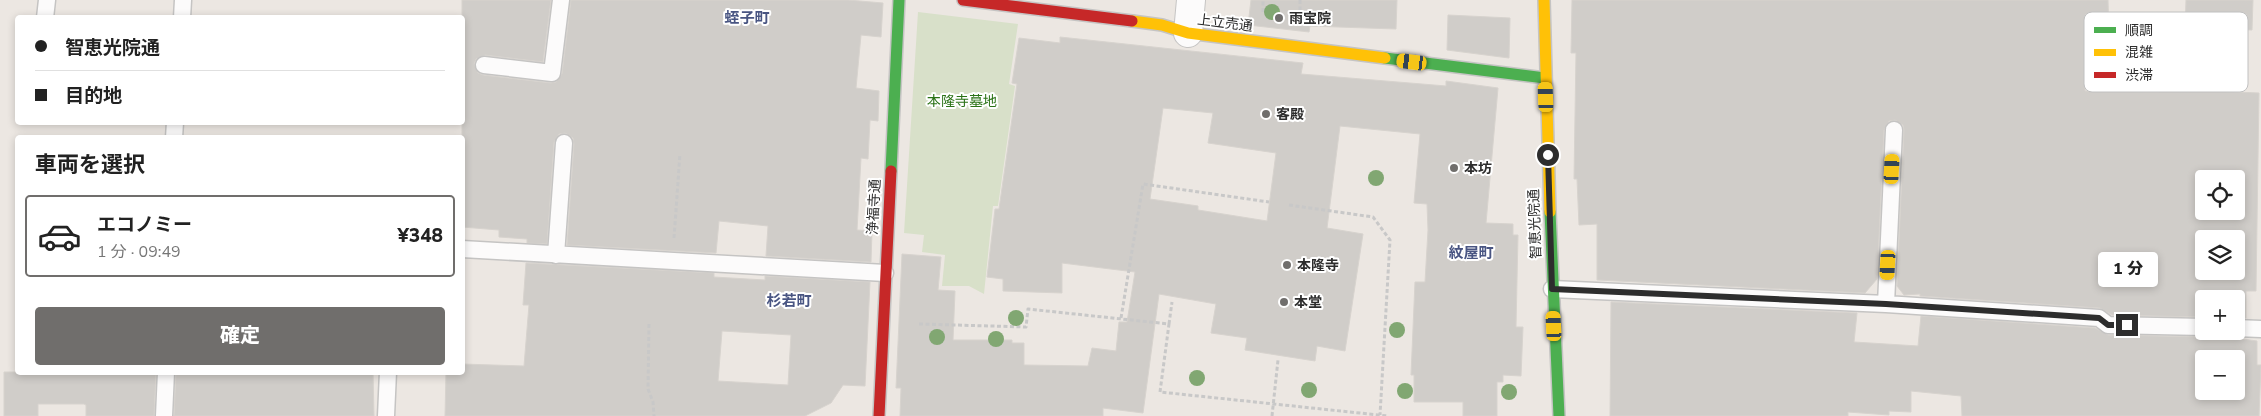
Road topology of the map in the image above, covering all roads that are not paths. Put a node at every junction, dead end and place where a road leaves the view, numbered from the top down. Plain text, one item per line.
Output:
1 (47, 0) edge
2 (183, 0) edge
3 (561, 0) edge
4 (899, 0) edge
5 (963, 0) edge
6 (1191, 0) edge
7 (1544, 0) edge
8 (997, 2) edge
9 (45, 15) edge
10 (182, 15) edge
11 (1188, 33) junction
12 (484, 65) dead end
13 (1545, 78) junction
14 (1894, 130) dead end
15 (564, 143) dead end
16 (465, 249) edge
17 (556, 255) junction
18 (885, 273) junction
19 (1552, 289) junction
20 (1886, 304) junction
21 (2195, 327) edge
22 (2245, 328) edge
23 (2261, 329) edge
24 (166, 375) edge
25 (388, 375) edge
26 (164, 416) edge
27 (386, 416) edge
28 (879, 416) edge
29 (1559, 416) edge

1 - 9 lane
2 - 10 lane
3 - 12 lane
4 - 18 street, 浄福寺通
5 - 8 street, 上立売通
6 - 11 street
7 - 13 street, 智恵光院通
8 - 11 street, 上立売通
11 - 13 street, 上立売通
13 - 19 street, 智恵光院通
14 - 20 lane
15 - 17 lane
16 - 17 lane
17 - 18 lane
18 - 28 street, 浄福寺通
19 - 20 lane
19 - 29 street, 智恵光院通
20 - 21 lane
22 - 23 lane
24 - 26 lane
25 - 27 lane

